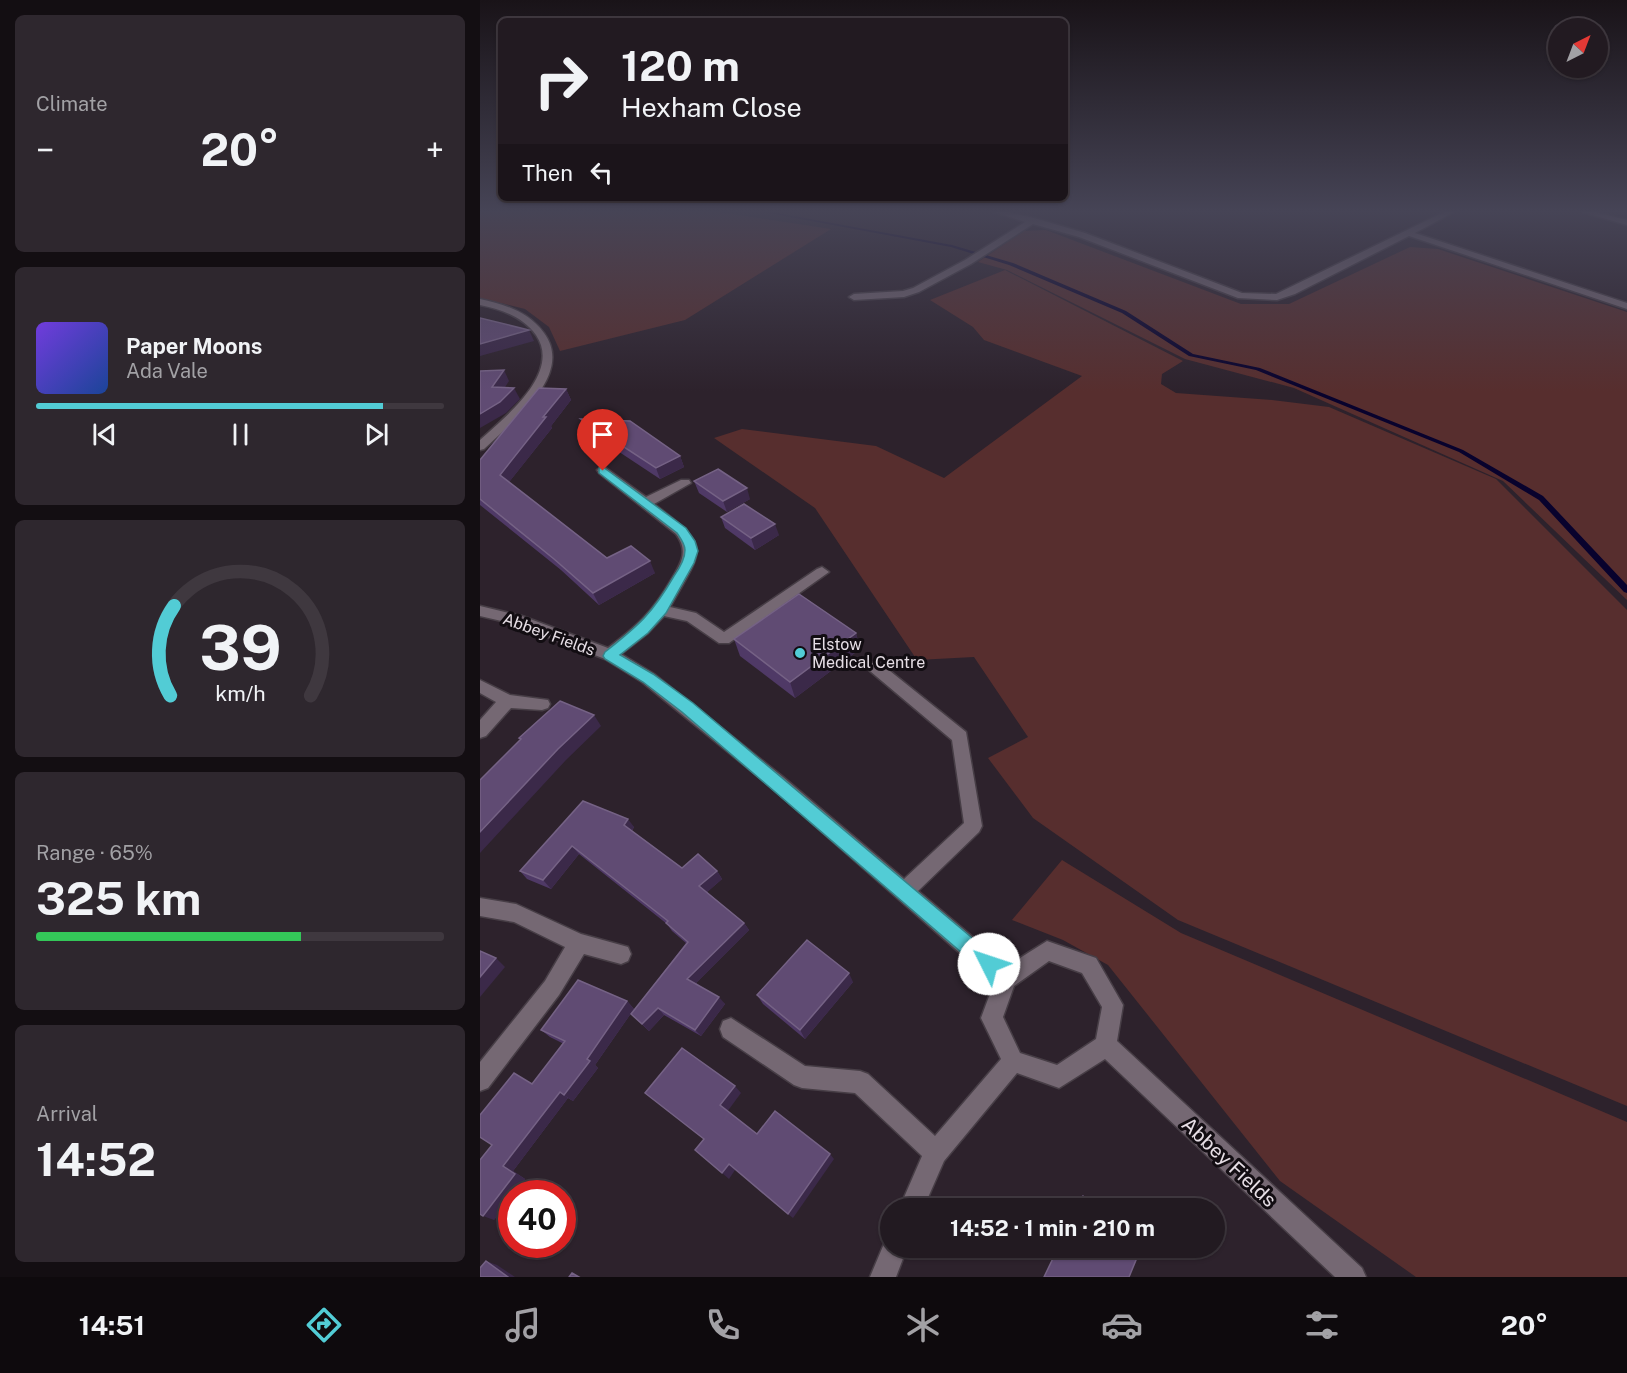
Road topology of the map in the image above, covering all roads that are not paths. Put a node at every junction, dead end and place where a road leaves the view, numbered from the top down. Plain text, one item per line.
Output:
1 (949, 272) edge
2 (1173, 272) edge
3 (1334, 272) edge
4 (1523, 272) edge
5 (854, 297) dead end
6 (480, 302) edge
7 (1627, 306) edge
8 (480, 446) edge
9 (603, 471) dead end
10 (685, 483) dead end
11 (645, 504) junction
12 (822, 572) dead end
13 (661, 610) junction
14 (480, 611) edge
15 (610, 656) junction
16 (875, 667) dead end
17 (480, 686) edge
18 (507, 701) junction
19 (542, 704) dead end
20 (480, 731) edge
21 (905, 891) junction
22 (480, 908) edge
23 (579, 943) junction
24 (621, 954) dead end
25 (1006, 979) junction
26 (731, 1029) dead end
27 (1106, 1045) junction
28 (1013, 1061) junction
29 (480, 1080) edge
30 (936, 1153) junction
31 (916, 1198) edge
32 (891, 1258) edge
33 (884, 1277) edge
34 (1353, 1277) edge

1 - 5 street
2 - 3 street
4 - 7 street
6 - 8 street
9 - 11 street
10 - 11 street
11 - 13 street
12 - 13 street
13 - 15 street
14 - 15 street, Abbey Fields
15 - 21 street, Abbey Fields
16 - 21 street
17 - 18 street
18 - 19 street
18 - 20 street
21 - 25 street, Abbey Fields
22 - 23 street
23 - 24 street
23 - 29 street
25 - 27 street
25 - 28 street
26 - 30 street
27 - 28 street
27 - 34 street, Abbey Fields
28 - 30 street
30 - 31 street
32 - 33 street

